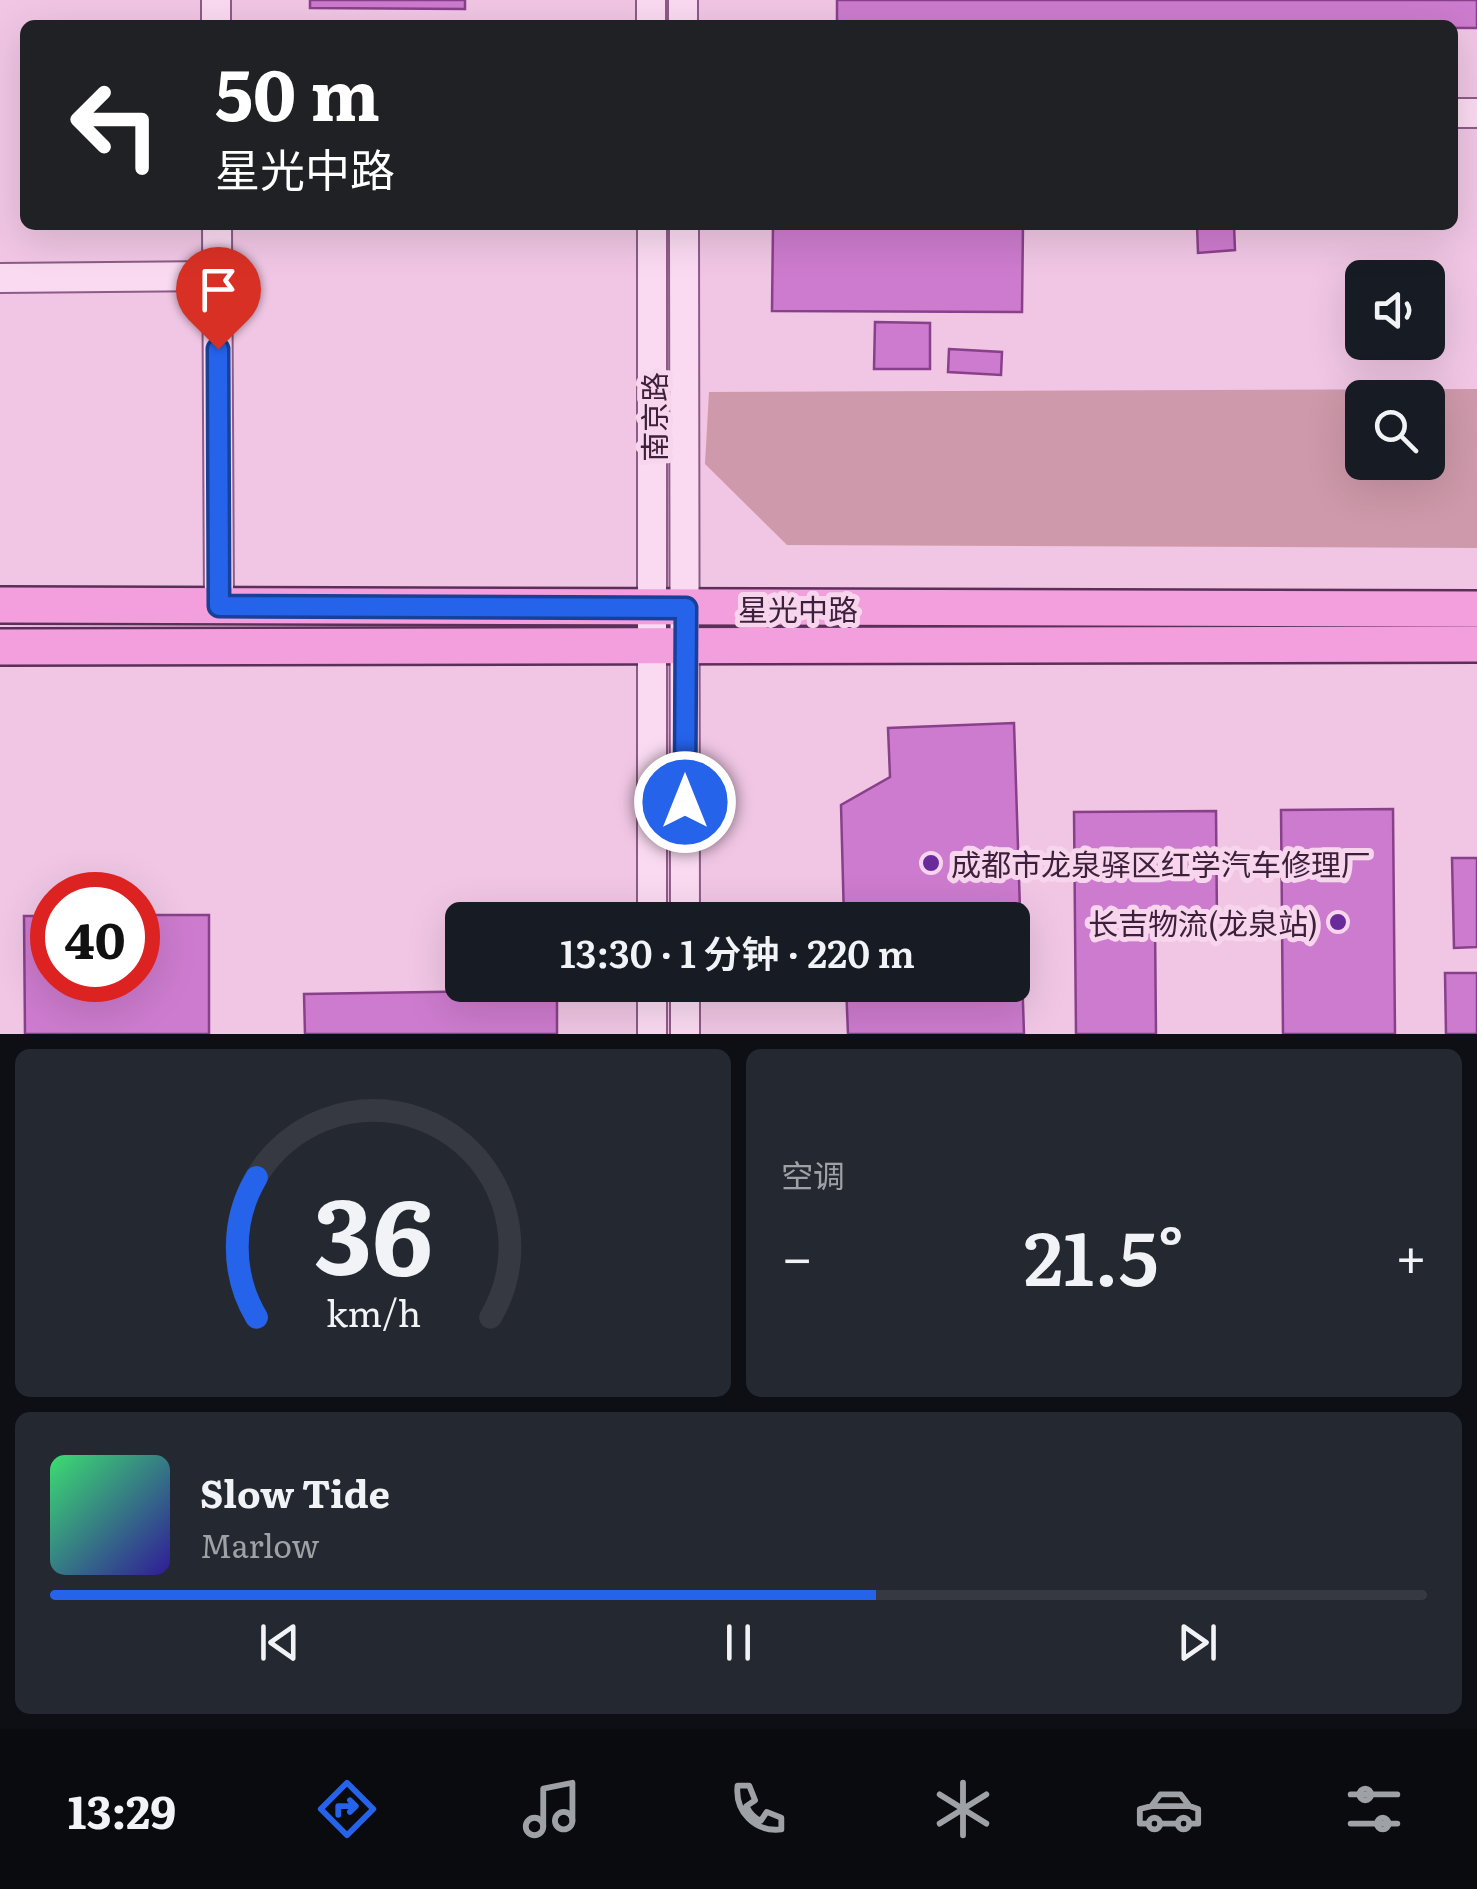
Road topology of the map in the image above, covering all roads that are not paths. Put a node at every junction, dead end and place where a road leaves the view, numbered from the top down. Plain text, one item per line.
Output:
1 (217, 230) edge
2 (652, 230) edge
3 (684, 230) edge
4 (217, 276) junction
5 (0, 278) edge
6 (0, 606) edge
7 (219, 606) junction
8 (669, 608) junction
9 (1477, 610) edge
10 (1477, 644) edge
11 (668, 645) junction
12 (0, 647) edge
13 (653, 902) edge
14 (684, 902) edge
15 (652, 1002) edge
16 (685, 1002) edge
17 (652, 1034) edge
18 (685, 1034) edge

1 - 4 street
2 - 8 street
3 - 8 street, 南京路
4 - 5 street
4 - 7 street
6 - 7 main road, 星光中路
7 - 8 main road, 星光中路
8 - 9 main road, 星光中路
8 - 11 street
10 - 11 main road, 星光中路
11 - 12 main road, 星光中路
11 - 13 street
11 - 14 street
15 - 17 street
16 - 18 street

